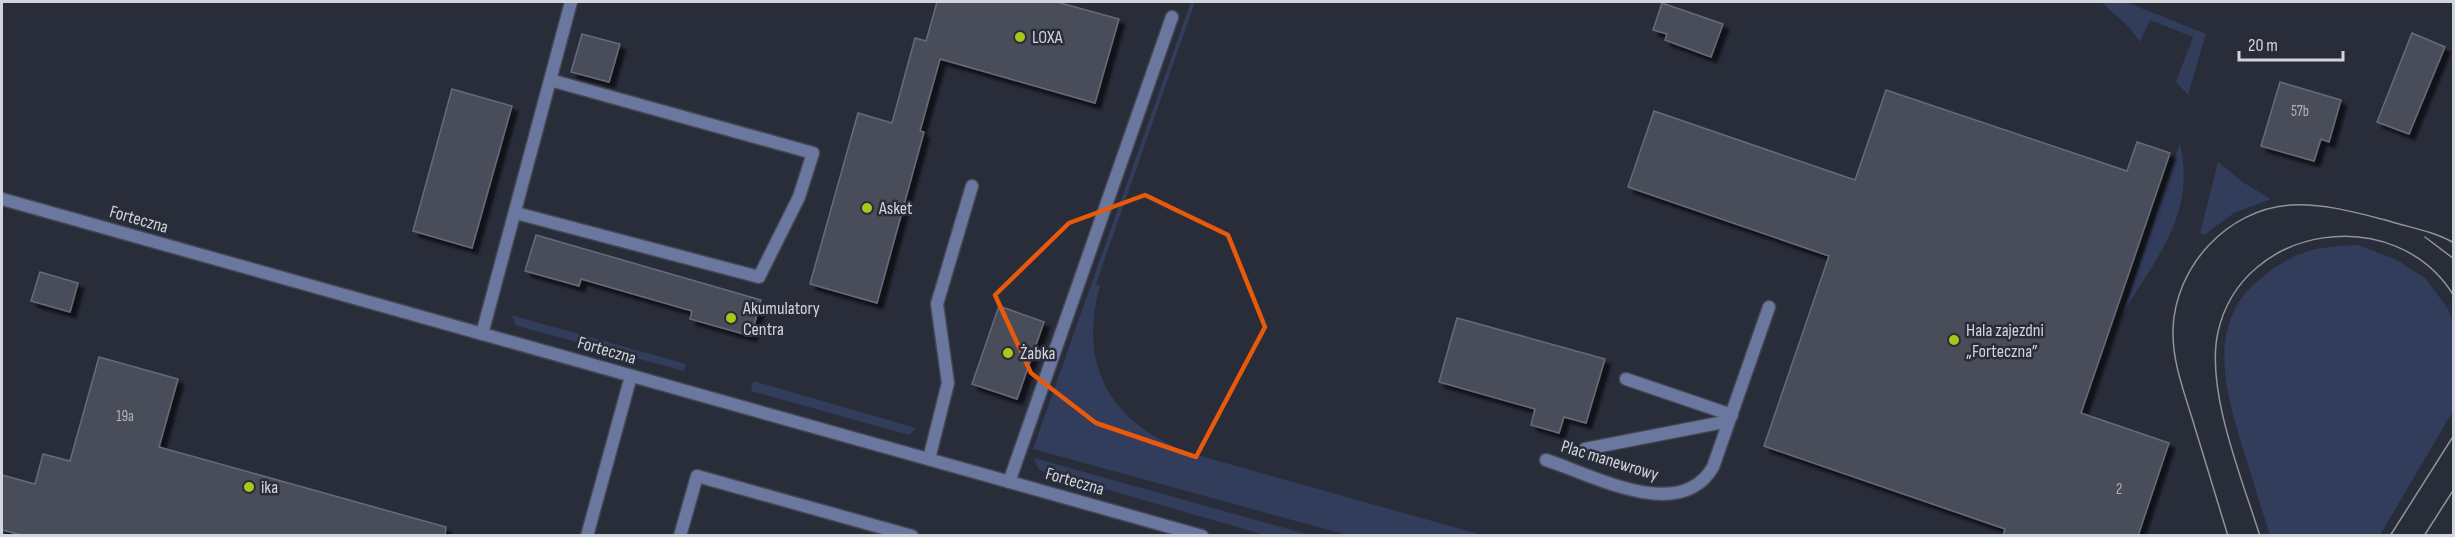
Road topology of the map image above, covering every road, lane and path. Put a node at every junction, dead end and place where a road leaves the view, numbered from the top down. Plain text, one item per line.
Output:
1 (571, 2) edge
2 (1172, 17) dead end
3 (550, 80) junction
4 (972, 186) dead end
5 (2, 199) edge
6 (516, 213) junction
7 (1769, 307) dead end
8 (482, 334) junction
9 (631, 376) junction
10 (1626, 379) dead end
11 (1730, 418) junction
12 (1585, 449) dead end
13 (929, 459) junction
14 (1546, 460) dead end
15 (1009, 482) junction
16 (587, 536) edge
17 (680, 536) edge
18 (912, 536) edge
19 (1202, 536) edge

1 - 3 street
2 - 15 street
3 - 6 street
3 - 6 street
4 - 13 street
5 - 8 street, Forteczna
6 - 8 street
7 - 11 street, Plac manewrowy
8 - 9 street, Forteczna
9 - 13 street, Forteczna
9 - 16 street
10 - 11 street
11 - 12 street, Plac manewrowy
11 - 14 street, Plac manewrowy
13 - 15 street, Forteczna
15 - 19 street, Forteczna
17 - 18 street

